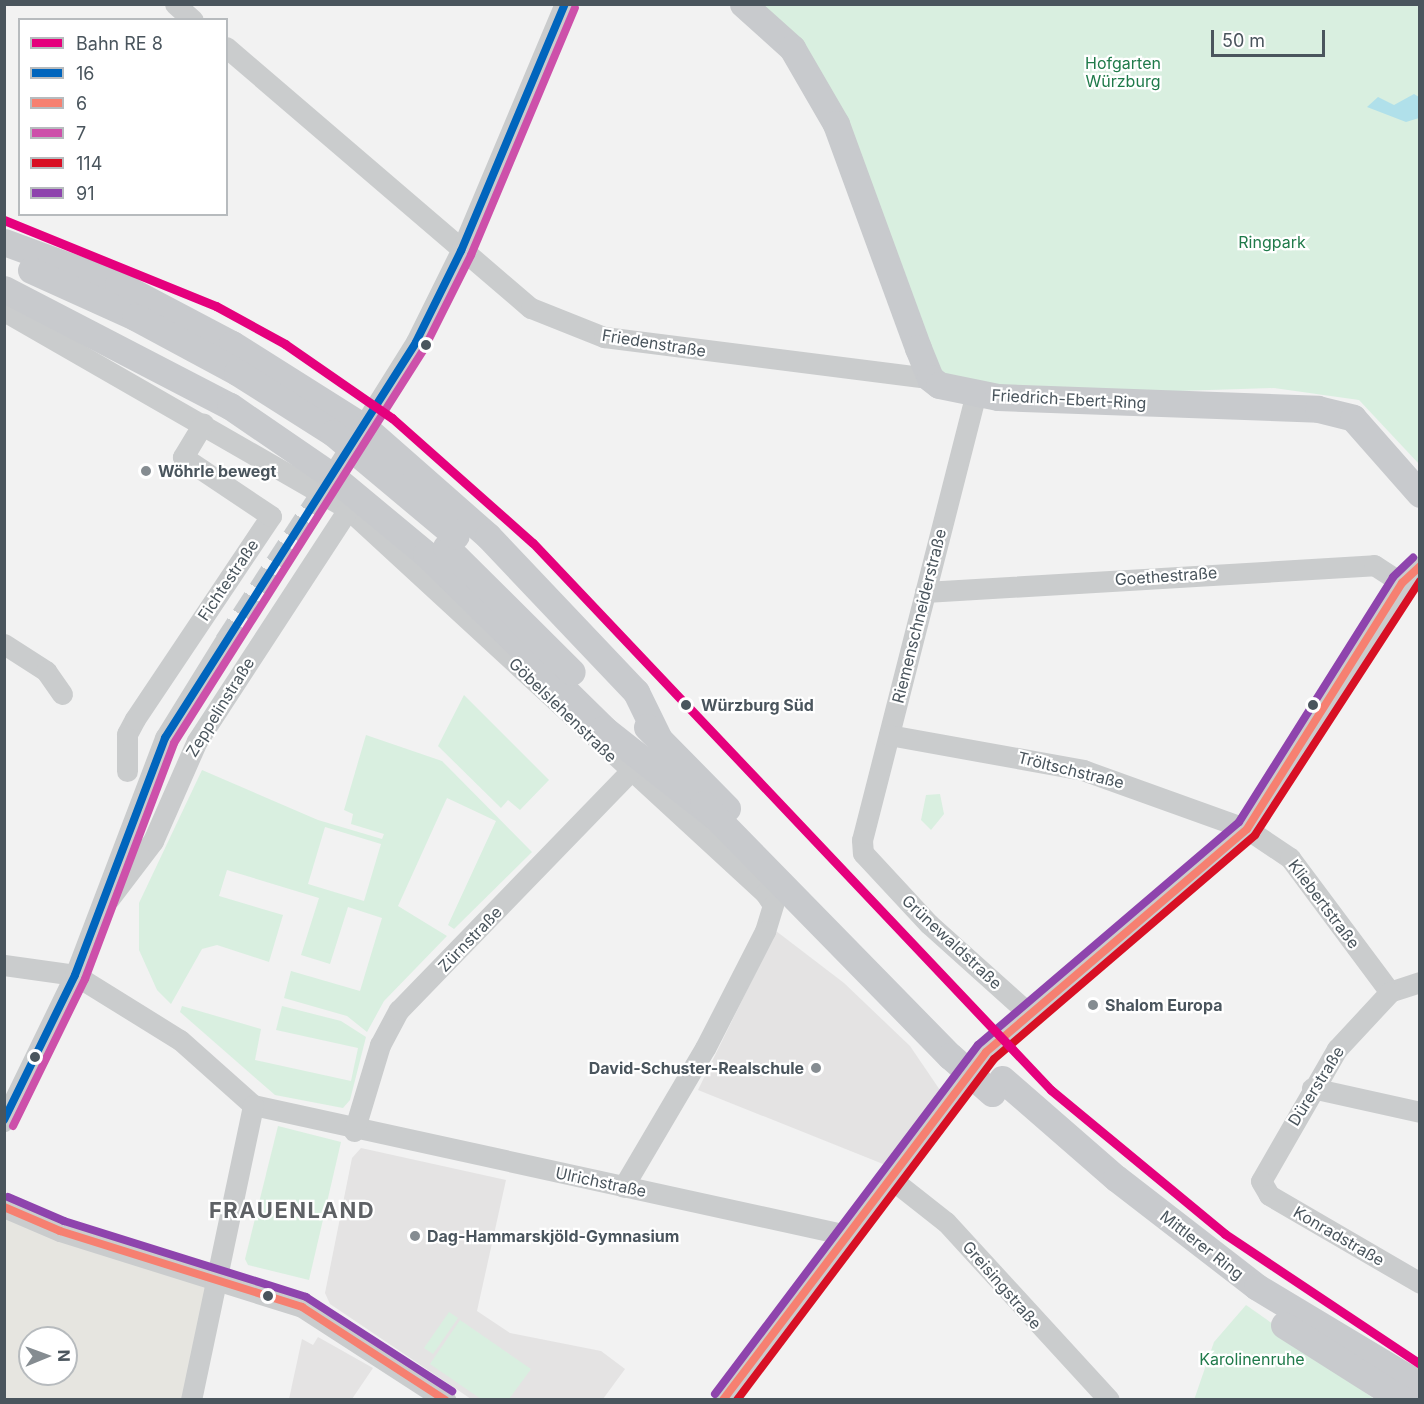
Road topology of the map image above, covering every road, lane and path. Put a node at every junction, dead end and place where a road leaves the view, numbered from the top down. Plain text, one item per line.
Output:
1 (175, 4) edge
2 (565, 4) edge
3 (743, 4) edge
4 (191, 18) edge
5 (228, 49) edge
6 (4, 242) edge
7 (461, 251) junction
8 (4, 260) edge
9 (4, 276) edge
10 (4, 289) edge
11 (4, 310) edge
12 (930, 378) junction
13 (234, 379) junction
14 (976, 393) junction
15 (203, 424) junction
16 (363, 427) junction
17 (330, 480) junction
18 (1419, 494) edge
19 (348, 509) junction
20 (451, 542) junction
21 (1413, 575) edge
22 (925, 592) junction
23 (225, 641) tunnel mouth
24 (4, 644) edge
25 (62, 694) dead end
26 (889, 735) junction
27 (658, 739) junction
28 (127, 771) dead end
29 (629, 773) junction
30 (714, 816) junction
31 (1247, 829) junction
32 (862, 840) joint
33 (101, 908) junction
34 (4, 965) edge
35 (75, 975) junction
36 (1419, 982) edge
37 (1390, 992) junction
38 (1027, 1012) junction
39 (966, 1050) junction
40 (997, 1086) junction
41 (1312, 1088) junction
42 (253, 1106) junction
43 (1419, 1112) edge
44 (4, 1121) edge
45 (354, 1131) junction
46 (890, 1178) junction
47 (623, 1187) junction
48 (1262, 1187) joint
49 (4, 1207) edge
50 (847, 1235) junction
51 (216, 1281) junction
52 (1419, 1283) edge
53 (1419, 1385) edge
54 (191, 1400) edge
55 (446, 1400) edge
56 (723, 1400) edge
57 (1110, 1400) edge
58 (1402, 1400) edge

1 - 4 street
2 - 7 street
3 - 12 main road
5 - 7 street, Friedenstraße
6 - 16 main road
7 - 12 street, Friedenstraße
7 - 16 street
8 - 13 main road
9 - 13 main road
10 - 17 main road
11 - 15 street
12 - 14 main road, Friedrich-Ebert-Ring
13 - 20 main road, bridge
14 - 18 main road, Friedrich-Ebert-Ring
14 - 22 street, Riemenschneiderstraße
15 - 19 street
15 - 28 street, Fichtestraße
16 - 17 street
16 - 27 main road
17 - 30 main road
19 - 29 street, Göbelslehenstraße
19 - 33 street, Zeppelinstraße
20 - 27 main road
20 - 30 main road
21 - 22 street, Goethestraße
21 - 31 street
22 - 26 street, Riemenschneiderstraße
23 - 33 street, Zeppelinstraße
24 - 25 street
26 - 31 street, Tröltschstraße
26 - 32 street, Riemenschneiderstraße
27 - 39 main road
29 - 45 street, Zürnstraße
29 - 47 street, Göbelslehenstraße
30 - 39 main road
31 - 37 street, Kliebertstraße
31 - 38 street
32 - 38 street, Grünewaldstraße
33 - 35 street, Zeppelinstraße
34 - 35 street
35 - 42 street
35 - 44 street, Zeppelinstraße
36 - 37 street, Dürerstraße
37 - 41 street, Dürerstraße
38 - 39 street
39 - 40 main road, bridge
39 - 46 street
40 - 53 main road, Mittlerer Ring
40 - 58 main road, Mittlerer Ring
41 - 43 street
41 - 48 street, Dürerstraße
42 - 45 street, Ulrichstraße
42 - 51 street
45 - 47 street, Ulrichstraße
46 - 50 street
46 - 57 street, Greisingstraße
47 - 50 street, Ulrichstraße
48 - 52 street, Konradstraße
49 - 51 street
50 - 56 street
51 - 54 street
51 - 55 street

